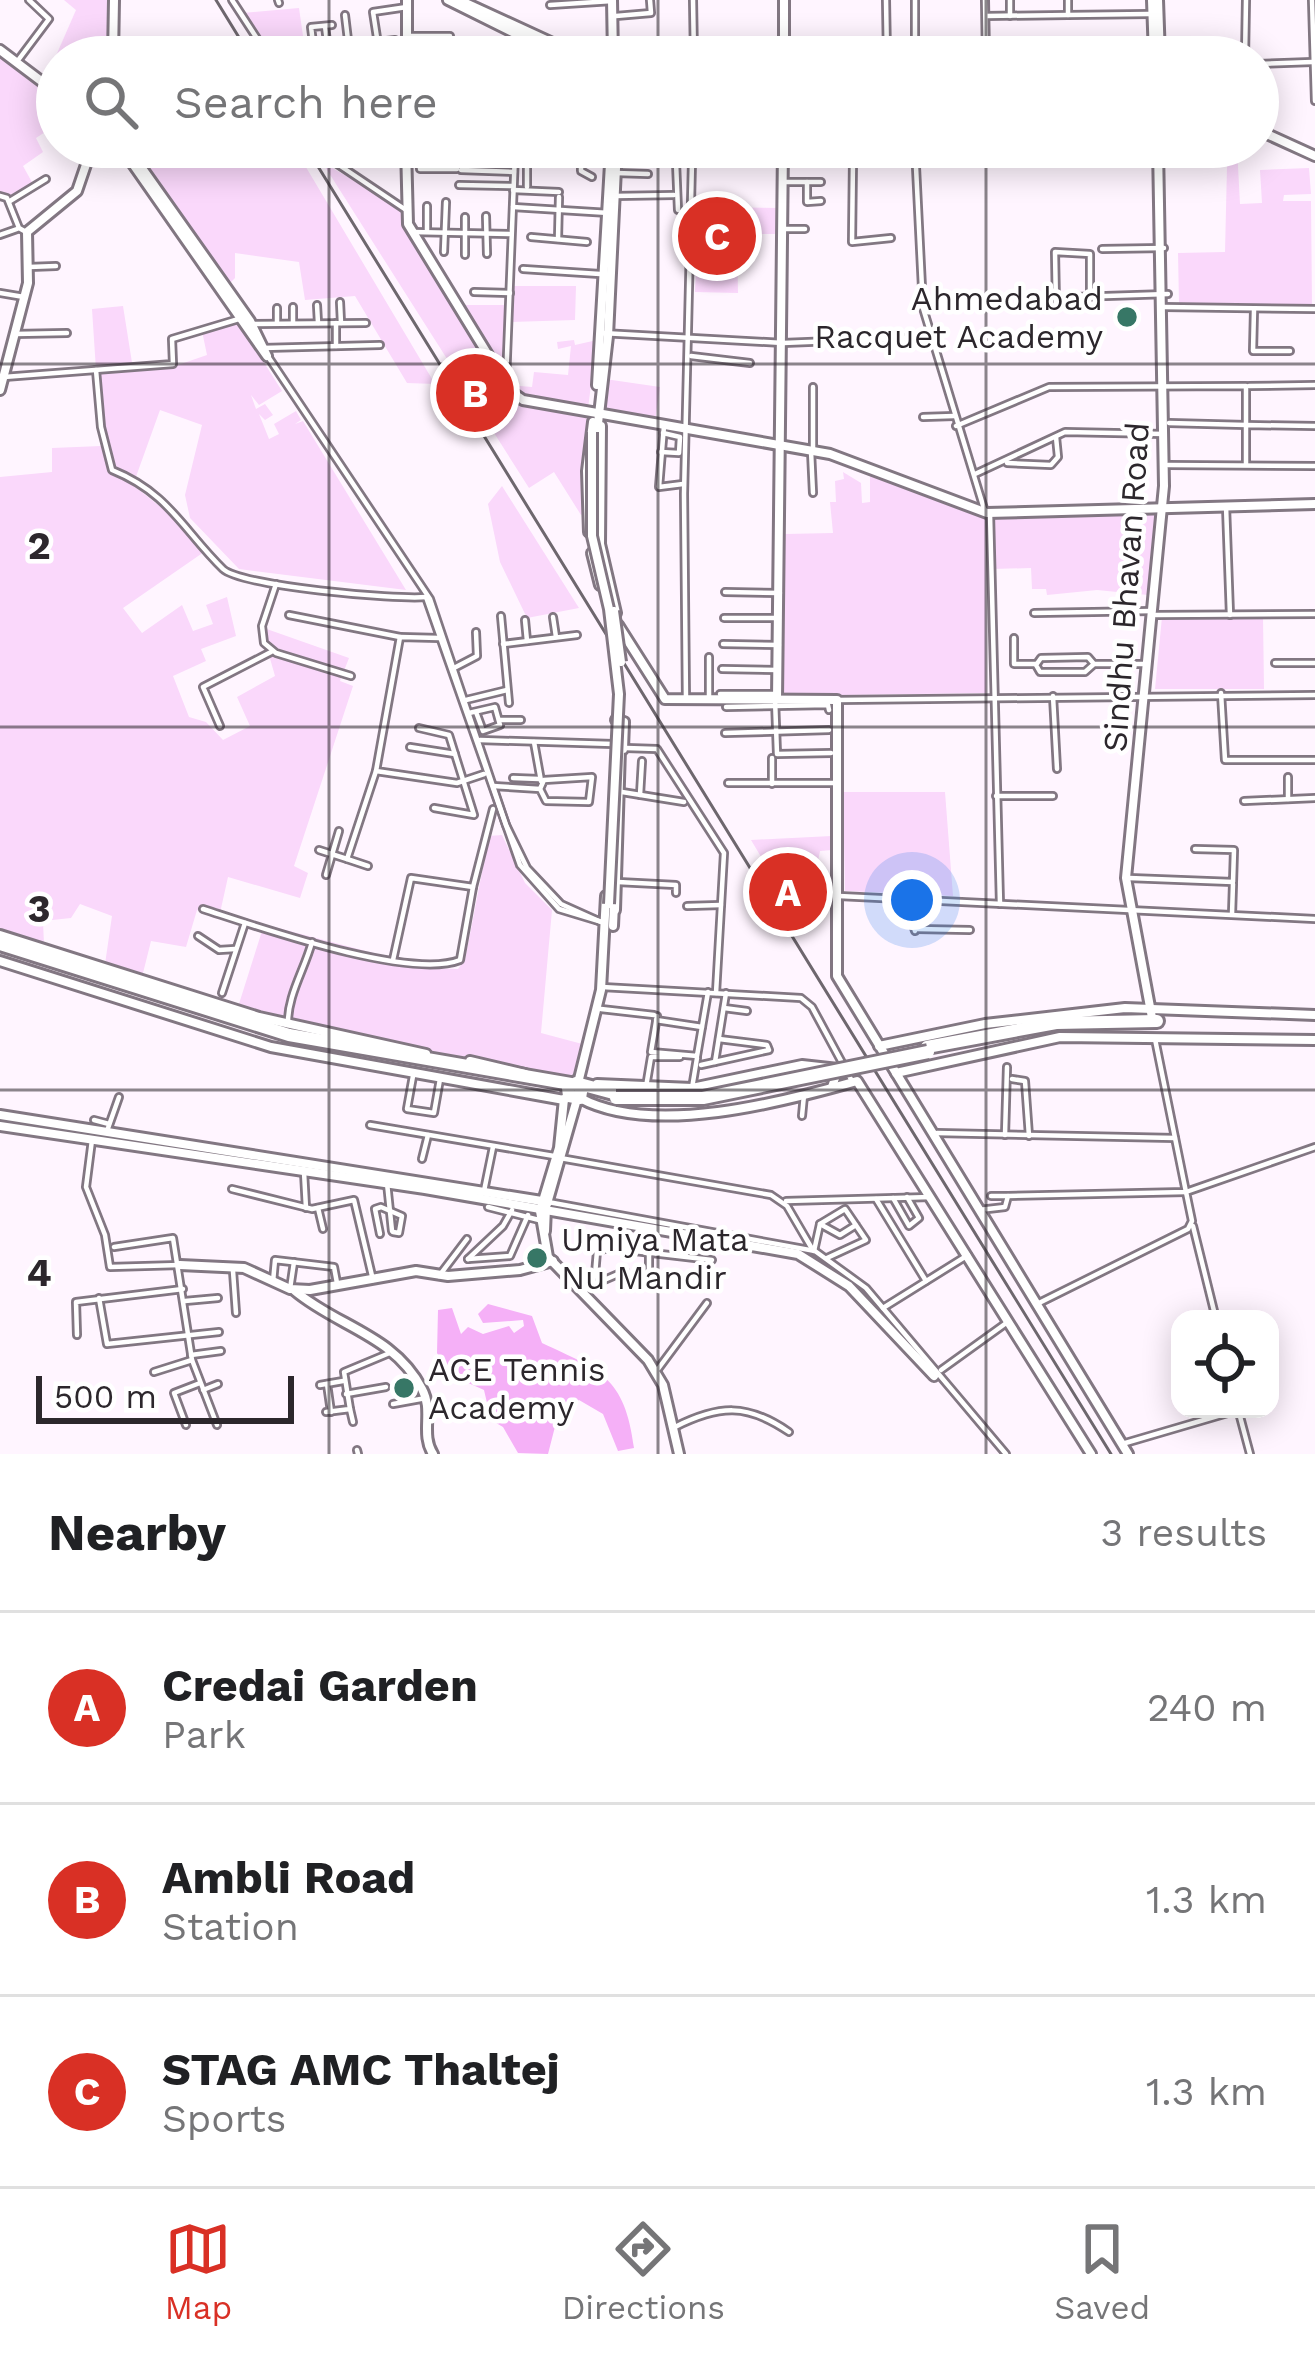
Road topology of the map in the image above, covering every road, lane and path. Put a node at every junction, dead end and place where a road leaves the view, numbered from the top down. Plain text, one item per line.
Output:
1 (29, 0) edge
2 (114, 0) edge
3 (232, 0) edge
4 (448, 0) edge
5 (459, 0) edge
6 (613, 0) edge
7 (650, 0) edge
8 (693, 0) edge
9 (784, 0) edge
10 (886, 0) edge
11 (915, 0) edge
12 (986, 0) edge
13 (1010, 0) edge
14 (1068, 0) edge
15 (1155, 0) edge
16 (1246, 0) edge
17 (1312, 0) edge
18 (407, 4) edge
19 (550, 4) dead end
20 (1152, 14) junction
21 (345, 15) dead end
22 (1068, 15) junction
23 (616, 16) junction
24 (986, 16) junction
25 (1010, 16) junction
26 (346, 24) junction
27 (331, 25) junction
28 (520, 35) junction
29 (37, 36) edge
30 (113, 36) edge
31 (255, 36) edge
32 (312, 36) edge
33 (328, 36) edge
34 (347, 36) edge
35 (377, 36) edge
36 (407, 36) joint
37 (450, 36) dead end
38 (523, 36) edge
39 (614, 36) edge
40 (616, 36) edge
41 (694, 36) edge
42 (784, 36) edge
43 (887, 36) edge
44 (915, 36) edge
45 (986, 36) edge
46 (1155, 36) edge
47 (1156, 36) edge
48 (1245, 36) edge
49 (36, 38) edge
50 (0, 48) edge
51 (19, 59) junction
52 (1314, 62) edge
53 (1279, 63) edge
54 (36, 73) edge
55 (36, 75) edge
56 (1315, 101) edge
57 (1279, 142) edge
58 (1315, 158) edge
59 (85, 168) edge
60 (140, 168) edge
61 (343, 168) edge
62 (406, 168) edge
63 (420, 168) edge
64 (514, 168) edge
65 (527, 168) edge
66 (581, 168) edge
67 (613, 168) edge
68 (616, 168) edge
69 (676, 168) edge
70 (692, 168) edge
71 (783, 168) edge
72 (854, 168) edge
73 (916, 168) edge
74 (1162, 168) edge
75 (1162, 168) edge
76 (437, 169) joint
77 (514, 172) junction
78 (616, 173) junction
79 (648, 174) dead end
80 (592, 177) dead end
81 (46, 179) dead end
82 (783, 182) junction
83 (807, 182) junction
84 (821, 182) dead end
85 (459, 185) dead end
86 (526, 187) dead end
87 (513, 188) junction
88 (674, 195) dead end
89 (0, 196) edge
90 (615, 196) junction
91 (9, 201) junction
92 (821, 201) dead end
93 (446, 202) dead end
94 (427, 206) dead end
95 (513, 207) junction
96 (406, 210) junction
97 (559, 210) junction
98 (678, 210) dead end
99 (611, 213) junction
100 (486, 216) dead end
101 (465, 217) dead end
102 (783, 229) junction
103 (805, 229) dead end
104 (23, 230) junction
105 (413, 232) junction
106 (427, 232) junction
107 (445, 233) junction
108 (465, 233) junction
109 (486, 233) junction
110 (512, 234) junction
111 (0, 235) edge
112 (531, 237) dead end
113 (891, 238) dead end
114 (558, 239) junction
115 (587, 242) dead end
116 (1164, 248) junction
117 (1102, 249) dead end
118 (444, 252) dead end
119 (487, 254) dead end
120 (465, 255) dead end
121 (56, 266) dead end
122 (29, 267) junction
123 (523, 269) dead end
124 (608, 274) junction
125 (0, 291) edge
126 (474, 292) dead end
127 (510, 293) junction
128 (1166, 294) junction
129 (24, 297) junction
130 (1090, 297) junction
131 (340, 302) dead end
132 (317, 305) dead end
133 (292, 307) dead end
134 (1166, 307) junction
135 (277, 308) dead end
136 (1254, 308) junction
137 (1315, 309) edge
138 (247, 321) junction
139 (278, 323) junction
140 (293, 323) junction
141 (318, 323) junction
142 (338, 323) junction
143 (366, 323) dead end
144 (67, 333) dead end
145 (605, 333) junction
146 (15, 334) junction
147 (692, 337) junction
148 (933, 337) junction
149 (783, 343) junction
150 (336, 346) junction
151 (380, 346) dead end
152 (1291, 351) dead end
153 (265, 352) junction
154 (691, 356) junction
155 (750, 363) dead end
156 (96, 370) junction
157 (3, 372) edge
158 (506, 383) junction
159 (1315, 385) edge
160 (1166, 386) junction
161 (1246, 386) junction
162 (813, 387) dead end
163 (0, 390) edge
164 (953, 416) junction
165 (922, 417) dead end
166 (596, 421) junction
167 (1246, 425) junction
168 (956, 426) junction
169 (1315, 426) edge
170 (663, 429) junction
171 (1166, 429) junction
172 (688, 430) junction
173 (1056, 436) junction
174 (784, 447) junction
175 (812, 451) junction
176 (662, 452) junction
177 (679, 453) junction
178 (1001, 462) junction
179 (1246, 464) junction
180 (1168, 465) junction
181 (1315, 466) edge
182 (974, 475) junction
183 (813, 493) dead end
184 (1315, 504) edge
185 (1164, 505) junction
186 (1226, 505) junction
187 (987, 513) junction
188 (276, 584) junction
189 (725, 592) dead end
190 (780, 593) junction
191 (426, 597) junction
192 (1034, 613) dead end
193 (1153, 614) junction
194 (1315, 614) edge
195 (289, 615) dead end
196 (1230, 615) junction
197 (501, 616) dead end
198 (554, 617) dead end
199 (724, 618) dead end
200 (779, 618) junction
201 (525, 620) dead end
202 (476, 632) dead end
203 (577, 634) dead end
204 (400, 638) junction
205 (439, 638) junction
206 (556, 638) junction
207 (1014, 638) dead end
208 (527, 641) junction
209 (503, 644) junction
210 (723, 644) dead end
211 (778, 645) junction
212 (273, 651) junction
213 (709, 657) dead end
214 (1275, 663) dead end
215 (1315, 663) edge
216 (1014, 664) junction
217 (1036, 664) junction
218 (1094, 664) junction
219 (1147, 664) junction
220 (454, 668) junction
221 (722, 669) dead end
222 (778, 670) junction
223 (1015, 673) dead end
224 (351, 676) dead end
225 (507, 690) junction
226 (720, 694) dead end
227 (1221, 694) junction
228 (1146, 695) junction
229 (1315, 695) edge
230 (1053, 696) junction
231 (991, 697) junction
232 (463, 700) junction
233 (686, 700) junction
234 (709, 700) junction
235 (776, 700) junction
236 (837, 700) junction
237 (508, 703) dead end
238 (726, 707) dead end
239 (829, 710) dead end
240 (472, 713) junction
241 (500, 720) junction
242 (521, 720) dead end
243 (614, 722) dead end
244 (220, 727) dead end
245 (419, 728) dead end
246 (829, 730) dead end
247 (776, 732) junction
248 (725, 733) dead end
249 (477, 740) junction
250 (534, 742) junction
251 (410, 747) dead end
252 (618, 748) junction
253 (831, 753) dead end
254 (455, 754) junction
255 (773, 756) junction
256 (1315, 760) edge
257 (642, 761) dead end
258 (1057, 770) dead end
259 (376, 771) junction
260 (484, 774) junction
261 (513, 778) dead end
262 (1288, 778) dead end
263 (463, 782) junction
264 (540, 783) junction
265 (838, 783) junction
266 (728, 784) dead end
267 (772, 784) junction
268 (493, 786) junction
269 (622, 792) junction
270 (640, 795) junction
271 (996, 796) junction
272 (1053, 796) dead end
273 (1315, 798) edge
274 (1288, 799) junction
275 (1244, 800) dead end
276 (684, 802) dead end
277 (497, 805) junction
278 (434, 808) dead end
279 (339, 831) dead end
280 (504, 832) junction
281 (487, 834) junction
282 (1195, 849) dead end
283 (319, 850) dead end
284 (332, 854) junction
285 (347, 859) junction
286 (368, 866) dead end
287 (326, 875) dead end
288 (1129, 878) junction
289 (618, 882) junction
290 (1233, 882) junction
291 (473, 887) junction
292 (676, 893) dead end
293 (839, 896) junction
294 (916, 900) junction
295 (1000, 904) junction
296 (686, 905) dead end
297 (721, 905) junction
298 (203, 909) dead end
299 (1132, 910) junction
300 (1232, 914) junction
301 (1315, 919) edge
302 (608, 920) junction
303 (244, 922) junction
304 (970, 930) dead end
305 (198, 936) dead end
306 (312, 942) junction
307 (0, 943) edge
308 (235, 950) junction
309 (393, 960) junction
310 (0, 961) edge
311 (604, 987) junction
312 (712, 992) junction
313 (726, 993) junction
314 (220, 999) junction
315 (724, 1008) junction
316 (602, 1009) junction
317 (747, 1011) dead end
318 (1315, 1015) edge
319 (656, 1017) junction
320 (1155, 1022) junction
321 (288, 1025) junction
322 (702, 1027) junction
323 (719, 1039) junction
324 (1315, 1040) edge
325 (879, 1046) junction
326 (716, 1062) junction
327 (701, 1065) dead end
328 (1007, 1066) dead end
329 (896, 1073) junction
330 (413, 1075) junction
331 (529, 1078) junction
332 (440, 1079) junction
333 (1012, 1079) dead end
334 (855, 1082) junction
335 (646, 1087) junction
336 (692, 1088) junction
337 (575, 1089) junction
338 (830, 1089) junction
339 (804, 1095) junction
340 (119, 1097) dead end
341 (0, 1115) edge
342 (802, 1116) dead end
343 (94, 1120) dead end
344 (370, 1125) dead end
345 (0, 1126) edge
346 (108, 1128) junction
347 (931, 1133) junction
348 (428, 1135) junction
349 (1005, 1135) junction
350 (1029, 1136) junction
351 (1175, 1138) junction
352 (92, 1141) junction
353 (493, 1147) junction
354 (1315, 1147) edge
355 (559, 1158) junction
356 (422, 1159) dead end
357 (304, 1171) junction
358 (387, 1183) junction
359 (232, 1190) dead end
360 (484, 1191) junction
361 (1186, 1192) junction
362 (991, 1196) dead end
363 (1007, 1196) junction
364 (907, 1197) junction
365 (931, 1197) junction
366 (875, 1198) junction
367 (893, 1198) junction
368 (782, 1201) junction
369 (306, 1208) junction
370 (318, 1208) junction
371 (543, 1209) junction
372 (492, 1210) dead end
373 (512, 1210) junction
374 (977, 1210) junction
375 (529, 1214) junction
376 (820, 1224) junction
377 (1192, 1224) junction
378 (856, 1226) junction
379 (323, 1229) dead end
380 (380, 1234) dead end
381 (466, 1239) dead end
382 (113, 1246) dead end
383 (813, 1250) junction
384 (649, 1251) junction
385 (968, 1255) junction
386 (826, 1258) junction
387 (712, 1260) dead end
388 (553, 1261) junction
389 (294, 1262) junction
390 (180, 1265) junction
391 (233, 1268) junction
392 (625, 1271) dead end
393 (439, 1276) junction
394 (373, 1280) junction
395 (926, 1281) junction
396 (273, 1282) junction
397 (650, 1284) dead end
398 (336, 1288) junction
399 (183, 1289) junction
400 (292, 1289) junction
401 (585, 1289) junction
402 (310, 1290) junction
403 (99, 1298) junction
404 (218, 1298) dead end
405 (184, 1301) junction
406 (310, 1303) junction
407 (707, 1303) dead end
408 (1037, 1304) junction
409 (883, 1308) junction
410 (1214, 1310) edge
411 (236, 1313) dead end
412 (1009, 1321) junction
413 (220, 1332) dead end
414 (77, 1335) dead end
415 (189, 1336) junction
416 (221, 1351) dead end
417 (392, 1352) junction
418 (192, 1358) junction
419 (658, 1369) junction
420 (154, 1372) dead end
421 (937, 1373) junction
422 (343, 1381) junction
423 (218, 1384) dead end
424 (201, 1387) junction
425 (386, 1387) dead end
426 (346, 1394) junction
427 (426, 1398) junction
428 (393, 1404) dead end
429 (350, 1409) junction
430 (1208, 1418) edge
431 (1240, 1418) edge
432 (353, 1422) dead end
433 (186, 1425) dead end
434 (217, 1425) dead end
435 (677, 1432) junction
436 (789, 1432) dead end
437 (1122, 1444) junction
438 (433, 1454) edge
439 (670, 1454) edge
440 (682, 1454) edge
441 (1006, 1454) edge
442 (1091, 1454) edge
443 (1128, 1454) edge
444 (1250, 1454) edge

1 - 29 street
2 - 30 street
3 - 31 street
4 - 28 street
5 - 28 street
6 - 19 street
6 - 23 street
6 - 39 street
7 - 23 street
8 - 41 street
9 - 42 street
10 - 43 street
11 - 44 street
12 - 24 street
13 - 25 street
14 - 22 street
15 - 20 street
15 - 47 street
16 - 48 street
17 - 52 street
18 - 35 street
18 - 36 street
20 - 22 street
20 - 46 street
21 - 26 street
22 - 25 street
23 - 40 street
24 - 25 street
24 - 45 street
26 - 27 street
26 - 34 street
27 - 32 street
27 - 33 street
28 - 38 street
36 - 37 street
49 - 51 street
50 - 51 street
50 - 55 street
51 - 54 street
52 - 53 street
52 - 56 street
57 - 58 street
59 - 104 street
60 - 138 street
61 - 96 street
62 - 96 street
63 - 76 street
64 - 77 street
65 - 86 street
66 - 80 street
67 - 99 street
68 - 78 street
69 - 98 street
70 - 147 street
71 - 82 street
72 - 113 street
73 - 148 street
74 - 116 street, Sindhu Bhavan Road
75 - 128 street, Sindhu Bhavan Road
76 - 77 street
77 - 87 street
78 - 79 street
78 - 90 street
81 - 91 street
82 - 83 street
82 - 102 street
83 - 84 street
83 - 92 street
85 - 87 street
87 - 95 street
87 - 97 street
88 - 90 street
89 - 91 street
90 - 99 street
91 - 104 street
93 - 107 street
94 - 106 street
95 - 97 street
95 - 110 street
96 - 105 street
97 - 99 street
97 - 114 street
99 - 124 street
100 - 109 street
101 - 108 street
102 - 103 street
102 - 149 street
104 - 111 street
104 - 122 street
105 - 106 street
105 - 158 street
106 - 107 street
107 - 108 street
107 - 118 street
108 - 109 street
108 - 120 street
109 - 110 street
109 - 119 street
110 - 127 street
112 - 114 street
114 - 115 street
116 - 117 street
116 - 128 street, Sindhu Bhavan Road
121 - 122 street
122 - 129 street
123 - 124 street
124 - 145 street
125 - 129 street
126 - 127 street
127 - 158 street
128 - 130 street
128 - 134 street, Sindhu Bhavan Road
129 - 146 street
130 - 130 street
131 - 142 street
132 - 141 street
133 - 140 street
134 - 136 street
134 - 160 street, Sindhu Bhavan Road
135 - 139 street
136 - 137 street
136 - 152 street
138 - 139 street
138 - 153 street
138 - 156 street
139 - 140 street
140 - 141 street
141 - 142 street
142 - 143 street
142 - 150 street
144 - 146 street
145 - 147 street
145 - 166 street
146 - 157 street
147 - 149 street
147 - 154 street
148 - 149 street
148 - 164 street
149 - 174 street
150 - 151 street
150 - 153 street
153 - 191 street
154 - 155 street
154 - 172 street
156 - 157 street
156 - 188 street
157 - 163 street
158 - 166 street
159 - 161 street
160 - 161 street
160 - 168 street
160 - 171 street, Sindhu Bhavan Road
161 - 167 street
162 - 175 street
164 - 165 street
164 - 168 street
166 - 170 street
166 - 233 street
166 - 302 street, bridge
167 - 169 street
167 - 171 street
167 - 179 street
168 - 182 street
170 - 172 street
170 - 176 street
170 - 177 street
171 - 173 street
171 - 180 street, Sindhu Bhavan Road
171 - 185 street, Sindhu Bhavan Road
172 - 174 street
172 - 233 street
173 - 178 street
173 - 178 street
174 - 175 street
174 - 190 street
175 - 183 street
175 - 187 street
176 - 177 street
176 - 177 street
178 - 182 street
179 - 180 street
179 - 181 street
180 - 185 street, Sindhu Bhavan Road
182 - 187 street
184 - 186 street
185 - 186 street
185 - 187 street
185 - 193 street, Sindhu Bhavan Road
186 - 196 street
187 - 231 street
188 - 191 street
188 - 212 street
189 - 190 street
190 - 200 street
191 - 205 street
191 - 220 street
192 - 193 street
193 - 196 street
193 - 219 street, Sindhu Bhavan Road
193 - 228 street, Sindhu Bhavan Road
194 - 196 street
195 - 204 street
197 - 209 street
198 - 206 street
199 - 200 street
200 - 211 street
201 - 208 street
202 - 220 street
203 - 206 street
204 - 205 street
204 - 259 street
205 - 249 street
206 - 208 street
207 - 216 street
208 - 209 street
209 - 225 street
210 - 211 street
211 - 222 street
212 - 224 street
212 - 244 street
213 - 234 street
214 - 215 street
216 - 217 street
216 - 223 street
217 - 218 street
217 - 218 street
218 - 219 street
219 - 228 street, Sindhu Bhavan Road
220 - 232 street
221 - 222 street
222 - 235 street
225 - 232 street
225 - 237 street
226 - 235 street
227 - 228 street
227 - 229 street
227 - 256 street
228 - 230 street
228 - 288 street, Sindhu Bhavan Road
230 - 231 street
230 - 258 street
231 - 236 street
231 - 271 street
232 - 240 street
233 - 234 street
234 - 235 street
235 - 236 street
235 - 238 street
235 - 239 street
235 - 247 street
236 - 265 street
240 - 241 street
240 - 241 street
240 - 249 street
241 - 242 street
243 - 252 street
245 - 254 street
246 - 247 street
247 - 248 street
247 - 255 street
249 - 250 street
249 - 260 street
249 - 268 street
250 - 252 street
250 - 264 street
251 - 254 street
252 - 269 street
252 - 297 street
252 - 302 street
253 - 255 street
254 - 263 street
255 - 267 street
257 - 270 street
259 - 263 street
259 - 285 street
260 - 263 street
260 - 277 street
261 - 264 street
262 - 274 street
263 - 278 street
264 - 264 street
264 - 268 street
265 - 267 street
265 - 293 street
266 - 267 street
268 - 277 street
269 - 270 street
269 - 289 street
270 - 276 street
271 - 272 street
271 - 295 street
273 - 274 street
274 - 275 street
277 - 280 street
277 - 281 street
277 - 302 street
279 - 284 street
280 - 281 street
280 - 302 street
281 - 291 street
282 - 290 street
283 - 284 street
284 - 285 street
284 - 287 street
285 - 286 street
288 - 290 street
288 - 299 street, Sindhu Bhavan Road
289 - 292 street
289 - 302 street
290 - 300 street
291 - 309 street
291 - 309 street
293 - 294 street
293 - 325 street
294 - 295 street
294 - 304 street
295 - 299 street
296 - 297 street
297 - 312 street
298 - 303 street
299 - 300 street
299 - 320 street, Sindhu Bhavan Road
300 - 301 street
302 - 311 street
303 - 306 street
303 - 308 street
305 - 308 street
306 - 309 street
306 - 321 street
307 - 314 street
307 - 331 highway
307 - 337 highway
308 - 314 street
310 - 330 street
311 - 312 street
311 - 316 street
311 - 337 street
312 - 313 street
312 - 322 street
313 - 315 street
313 - 334 street
314 - 321 street
315 - 317 street
315 - 323 street
316 - 319 street
316 - 337 street
318 - 320 street
319 - 322 street
319 - 322 street
320 - 324 street
320 - 325 street
320 - 329 street
320 - 337 highway, bridge
320 - 351 street
321 - 331 street
323 - 326 street
323 - 326 street
325 - 329 street
326 - 327 street
328 - 349 street
329 - 347 street
330 - 332 street
330 - 332 street
331 - 337 highway
332 - 337 street
333 - 350 street
334 - 338 street
334 - 365 street
335 - 336 street
335 - 336 street
335 - 337 street
336 - 338 street
337 - 339 street
337 - 355 street
338 - 339 street
339 - 342 street
340 - 346 street
341 - 346 street
343 - 346 street
344 - 348 street
345 - 352 street
346 - 360 street
347 - 349 street
347 - 374 street
348 - 353 street
348 - 356 street
349 - 350 street
350 - 351 street
351 - 361 street
352 - 357 street
352 - 390 street
353 - 355 street
353 - 360 street
354 - 361 street
355 - 368 street
355 - 371 street
357 - 358 street
357 - 369 street
358 - 371 street
358 - 380 street
359 - 369 street
360 - 371 street
361 - 363 street
361 - 377 street
362 - 363 street
363 - 374 street
364 - 365 street
364 - 367 street
364 - 367 street
365 - 385 street
366 - 367 street
366 - 368 street
366 - 395 street
368 - 383 street
369 - 370 street
370 - 379 street
370 - 394 street
371 - 375 street
371 - 383 street
371 - 388 street
371 - 421 street
372 - 373 street
373 - 375 street
373 - 375 street
374 - 408 street
376 - 378 street
376 - 378 street
376 - 383 street
377 - 408 street
377 - 410 street
378 - 386 street
381 - 393 street
382 - 390 street
383 - 386 street
384 - 387 street
384 - 397 street
384 - 401 street
385 - 395 street
385 - 412 street
386 - 409 street
388 - 393 street
388 - 401 street
388 - 435 street
389 - 396 street
389 - 398 street
389 - 400 street
390 - 391 street
390 - 399 street
391 - 396 street
391 - 411 street
392 - 401 street
393 - 394 street
394 - 398 street
395 - 409 street
396 - 400 street
398 - 402 street
399 - 403 street
399 - 405 street
400 - 402 street
400 - 406 street
401 - 419 street
402 - 406 street
403 - 414 street
403 - 415 street
404 - 405 street
405 - 415 street
406 - 417 street
407 - 419 street
408 - 437 street
409 - 421 street
412 - 421 street
412 - 442 street
413 - 415 street
415 - 418 street
416 - 418 street
417 - 422 street
417 - 427 street
418 - 420 street
418 - 424 street
419 - 435 street
421 - 441 street
422 - 426 street
422 - 429 street
423 - 424 street
424 - 433 street
424 - 434 street
425 - 426 street
426 - 429 street
427 - 428 street
427 - 438 street
429 - 432 street
430 - 437 street
431 - 444 street
435 - 436 street
435 - 439 street
435 - 440 street
437 - 443 street

